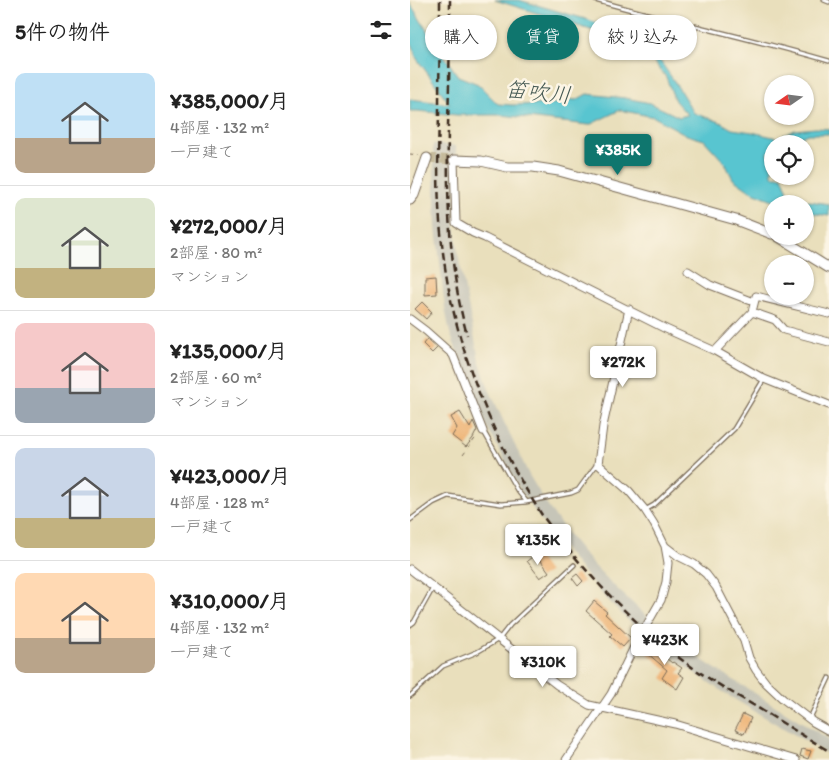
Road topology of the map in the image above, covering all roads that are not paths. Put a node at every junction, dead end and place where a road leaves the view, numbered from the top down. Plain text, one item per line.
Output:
1 (595, 0) edge
2 (824, 0) edge
3 (829, 2) edge
4 (829, 61) edge
5 (426, 158) dead end
6 (454, 160) joint
7 (410, 200) edge
8 (764, 231) edge
9 (792, 245) edge
10 (829, 268) edge
11 (688, 271) dead end
12 (754, 302) junction
13 (629, 309) junction
14 (752, 312) junction
15 (829, 314) edge
16 (410, 319) edge
17 (829, 342) edge
18 (715, 351) junction
19 (764, 379) junction
20 (829, 405) edge
21 (483, 431) joint
22 (598, 464) junction
23 (526, 502) junction
24 (645, 510) junction
25 (410, 520) edge
26 (665, 546) junction
27 (574, 565) dead end
28 (410, 569) edge
29 (433, 588) junction
30 (410, 625) edge
31 (499, 639) junction
32 (829, 678) edge
33 (410, 696) edge
34 (602, 708) junction
35 (810, 719) junction
36 (829, 731) edge
37 (780, 758) edge
38 (566, 760) edge
39 (796, 760) edge

1 - 4 lane
2 - 3 lane
5 - 7 street
6 - 8 street
6 - 13 street
9 - 10 street
11 - 12 street
12 - 14 street
12 - 15 street
13 - 18 street
13 - 22 street
14 - 17 street
14 - 18 street
16 - 21 street
18 - 19 street
19 - 20 street
19 - 24 lane
21 - 23 lane
22 - 23 lane
22 - 24 street
23 - 25 lane
24 - 26 street
26 - 34 street
26 - 35 street
27 - 31 lane
28 - 29 street
29 - 30 lane
29 - 31 street
31 - 33 lane
31 - 34 street
32 - 35 lane
34 - 37 street
34 - 38 street
35 - 36 street
37 - 39 street

